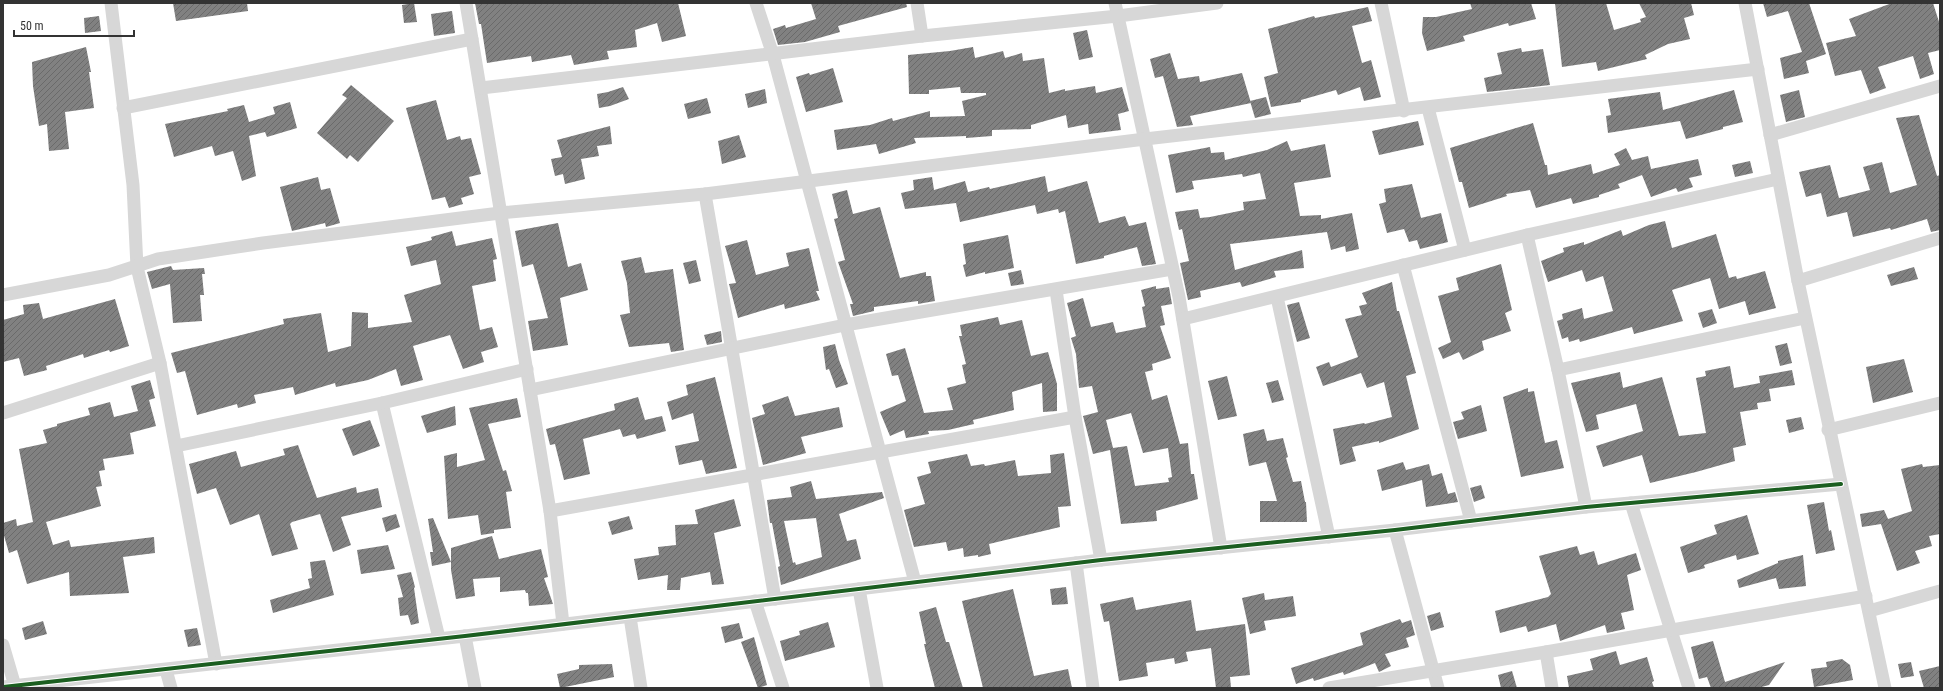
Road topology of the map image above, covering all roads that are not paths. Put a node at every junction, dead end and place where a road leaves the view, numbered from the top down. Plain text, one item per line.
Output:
1 (110, 3) edge
2 (466, 3) edge
3 (756, 3) edge
4 (917, 3) edge
5 (1115, 3) edge
6 (1217, 3) edge
7 (1381, 3) edge
8 (1745, 3) edge
9 (1118, 16) junction
10 (922, 36) junction
11 (472, 39) junction
12 (772, 55) junction
13 (1758, 69) junction
14 (1940, 86) edge
15 (481, 88) junction
16 (123, 108) junction
17 (1428, 108) junction
18 (1404, 111) junction
19 (1770, 135) junction
20 (1145, 139) junction
21 (1778, 179) junction
22 (807, 182) junction
23 (706, 194) junction
24 (500, 213) junction
25 (1527, 235) junction
26 (1940, 238) edge
27 (1465, 250) junction
28 (1403, 265) junction
29 (137, 267) junction
30 (1172, 270) junction
31 (1798, 281) junction
32 (1056, 290) junction
33 (3, 295) edge
34 (1277, 297) junction
35 (1805, 318) junction
36 (1183, 319) junction
37 (845, 325) junction
38 (733, 349) junction
39 (160, 363) junction
40 (527, 369) junction
41 (1558, 370) junction
42 (530, 390) junction
43 (382, 403) junction
44 (1940, 403) edge
45 (3, 413) edge
46 (1075, 417) junction
47 (1828, 430) junction
48 (176, 446) junction
49 (879, 452) junction
50 (753, 476) junction
51 (1841, 484) junction
52 (1631, 503) junction
53 (1586, 507) junction
54 (550, 511) junction
55 (1472, 521) junction
56 (1395, 530) junction
57 (1328, 537) junction
58 (1221, 548) junction
59 (1101, 560) junction
60 (1076, 563) junction
61 (915, 582) junction
62 (859, 589) junction
63 (1940, 591) edge
64 (1866, 596) junction
65 (775, 599) junction
66 (755, 601) junction
67 (1869, 611) junction
68 (630, 616) junction
69 (563, 624) junction
70 (1672, 631) junction
71 (465, 636) junction
72 (439, 638) junction
73 (3, 644) edge
74 (1546, 652) junction
75 (216, 664) junction
76 (166, 670) junction
77 (1433, 671) junction
78 (9, 687) edge
79 (171, 688) edge
80 (475, 688) edge
81 (641, 688) edge
82 (783, 688) edge
83 (877, 688) edge
84 (1093, 688) edge
85 (1329, 688) edge
86 (1438, 688) edge
87 (1552, 688) edge
88 (1689, 688) edge
89 (1885, 688) edge

1 - 16 street
2 - 11 street
3 - 12 street
4 - 10 street
5 - 9 street
6 - 9 street
7 - 18 street
8 - 13 street
9 - 10 street
9 - 20 street
10 - 12 street
11 - 15 street
11 - 16 street
12 - 15 street
12 - 22 street
13 - 17 street
13 - 19 street
14 - 19 street
15 - 24 street
16 - 29 street
17 - 18 street
17 - 27 street
18 - 20 street
19 - 21 street
20 - 22 street
20 - 30 street
21 - 25 street
21 - 31 street
22 - 23 street
22 - 37 street
23 - 24 street
23 - 38 street
24 - 29 street
24 - 40 street
25 - 27 street
25 - 41 street
26 - 31 street
27 - 28 street
28 - 34 street
28 - 55 street
29 - 33 street
29 - 39 street
30 - 32 street
30 - 36 street
31 - 35 street
32 - 37 street
32 - 46 street
34 - 36 street
34 - 57 street
35 - 41 street
35 - 47 street
36 - 58 street
37 - 38 street
37 - 49 street
38 - 42 street
38 - 50 street
39 - 45 street
39 - 48 street
40 - 42 street
40 - 43 street
41 - 53 street
42 - 54 street
43 - 48 street
43 - 72 street
44 - 47 street
46 - 49 street
46 - 59 street
47 - 51 street
48 - 75 street
49 - 50 street
49 - 61 street
50 - 54 street
50 - 65 street
51 - 52 street
51 - 64 street
52 - 53 street
52 - 70 street
53 - 55 street
54 - 69 street
55 - 56 street
56 - 57 street
56 - 77 street
57 - 58 street
58 - 59 street
59 - 60 street
60 - 61 street
60 - 84 street
61 - 62 street
62 - 65 street
62 - 83 street
63 - 67 street
64 - 67 street
64 - 70 street
65 - 66 street
66 - 68 street
66 - 82 street
67 - 89 street
68 - 69 street
68 - 81 street
69 - 71 street
70 - 74 street
70 - 88 street
71 - 72 street
71 - 80 street
72 - 75 street
73 - 78 street
74 - 77 street
74 - 87 street
75 - 76 street
76 - 78 street
76 - 79 street
77 - 85 street
77 - 86 street

